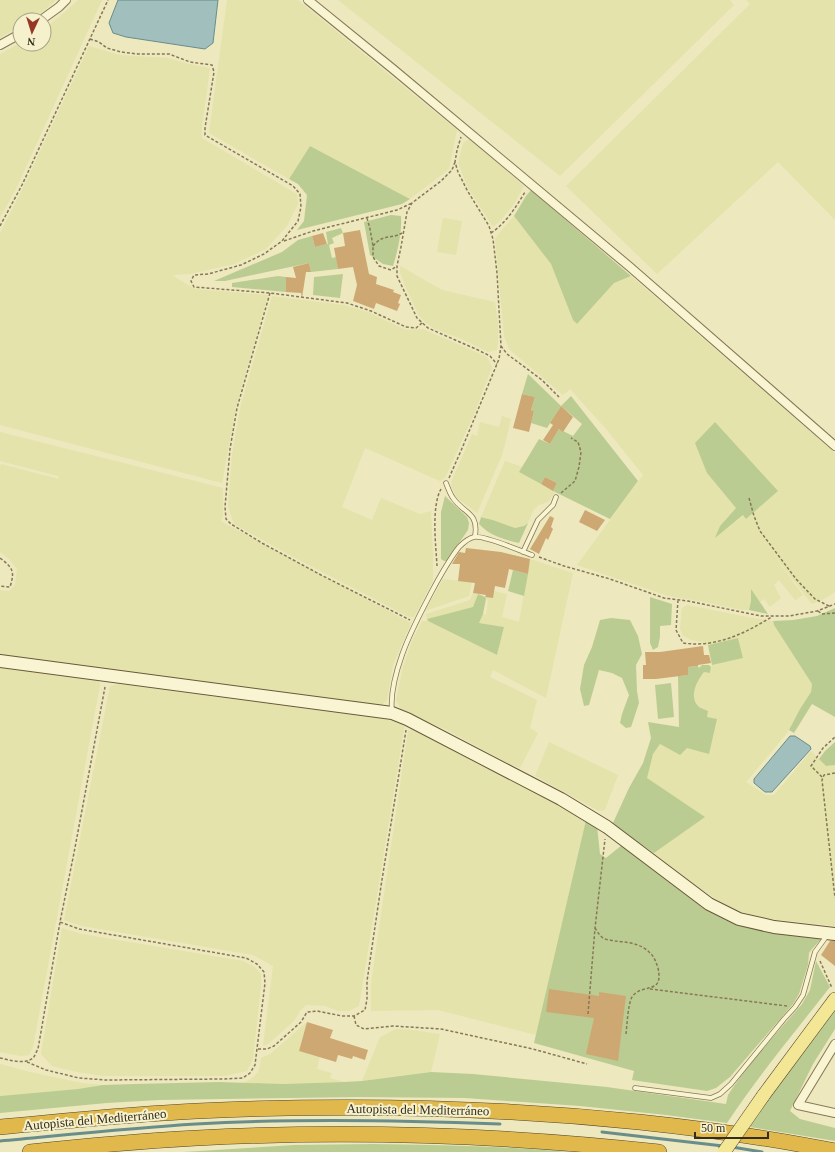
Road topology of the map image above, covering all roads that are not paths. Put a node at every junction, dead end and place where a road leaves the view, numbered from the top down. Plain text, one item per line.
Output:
1 (66, 0) edge
2 (308, 0) edge
3 (52, 12) edge
4 (12, 38) edge
5 (0, 44) edge
6 (835, 446) edge
7 (446, 484) road end
8 (556, 497) road end
9 (475, 536) junction
10 (523, 552) junction
11 (532, 555) road end
12 (0, 660) edge
13 (392, 714) junction
14 (832, 934) edge
15 (834, 994) edge
16 (835, 1044) edge
17 (636, 1088) dead end
18 (195, 1111) junction
19 (835, 1113) edge
20 (0, 1122) edge
21 (0, 1127) edge
22 (306, 1135) junction
23 (835, 1150) edge
24 (30, 1152) edge
25 (110, 1152) edge
26 (659, 1152) edge
27 (724, 1152) edge

1 - 3 street
2 - 6 street
4 - 5 street
7 - 9 lane
8 - 10 lane
9 - 10 lane
9 - 13 lane
10 - 11 lane
12 - 13 main road
13 - 14 main road
14 - 17 lane
15 - 27 main road, bridge
16 - 19 street
18 - 20 highway
18 - 21 highway, Autopista del Mediterráneo
18 - 23 highway, Autopista del Mediterráneo
22 - 24 highway, Autopista del Mediterráneo
22 - 25 highway
22 - 26 highway, Autopista del Mediterráneo

